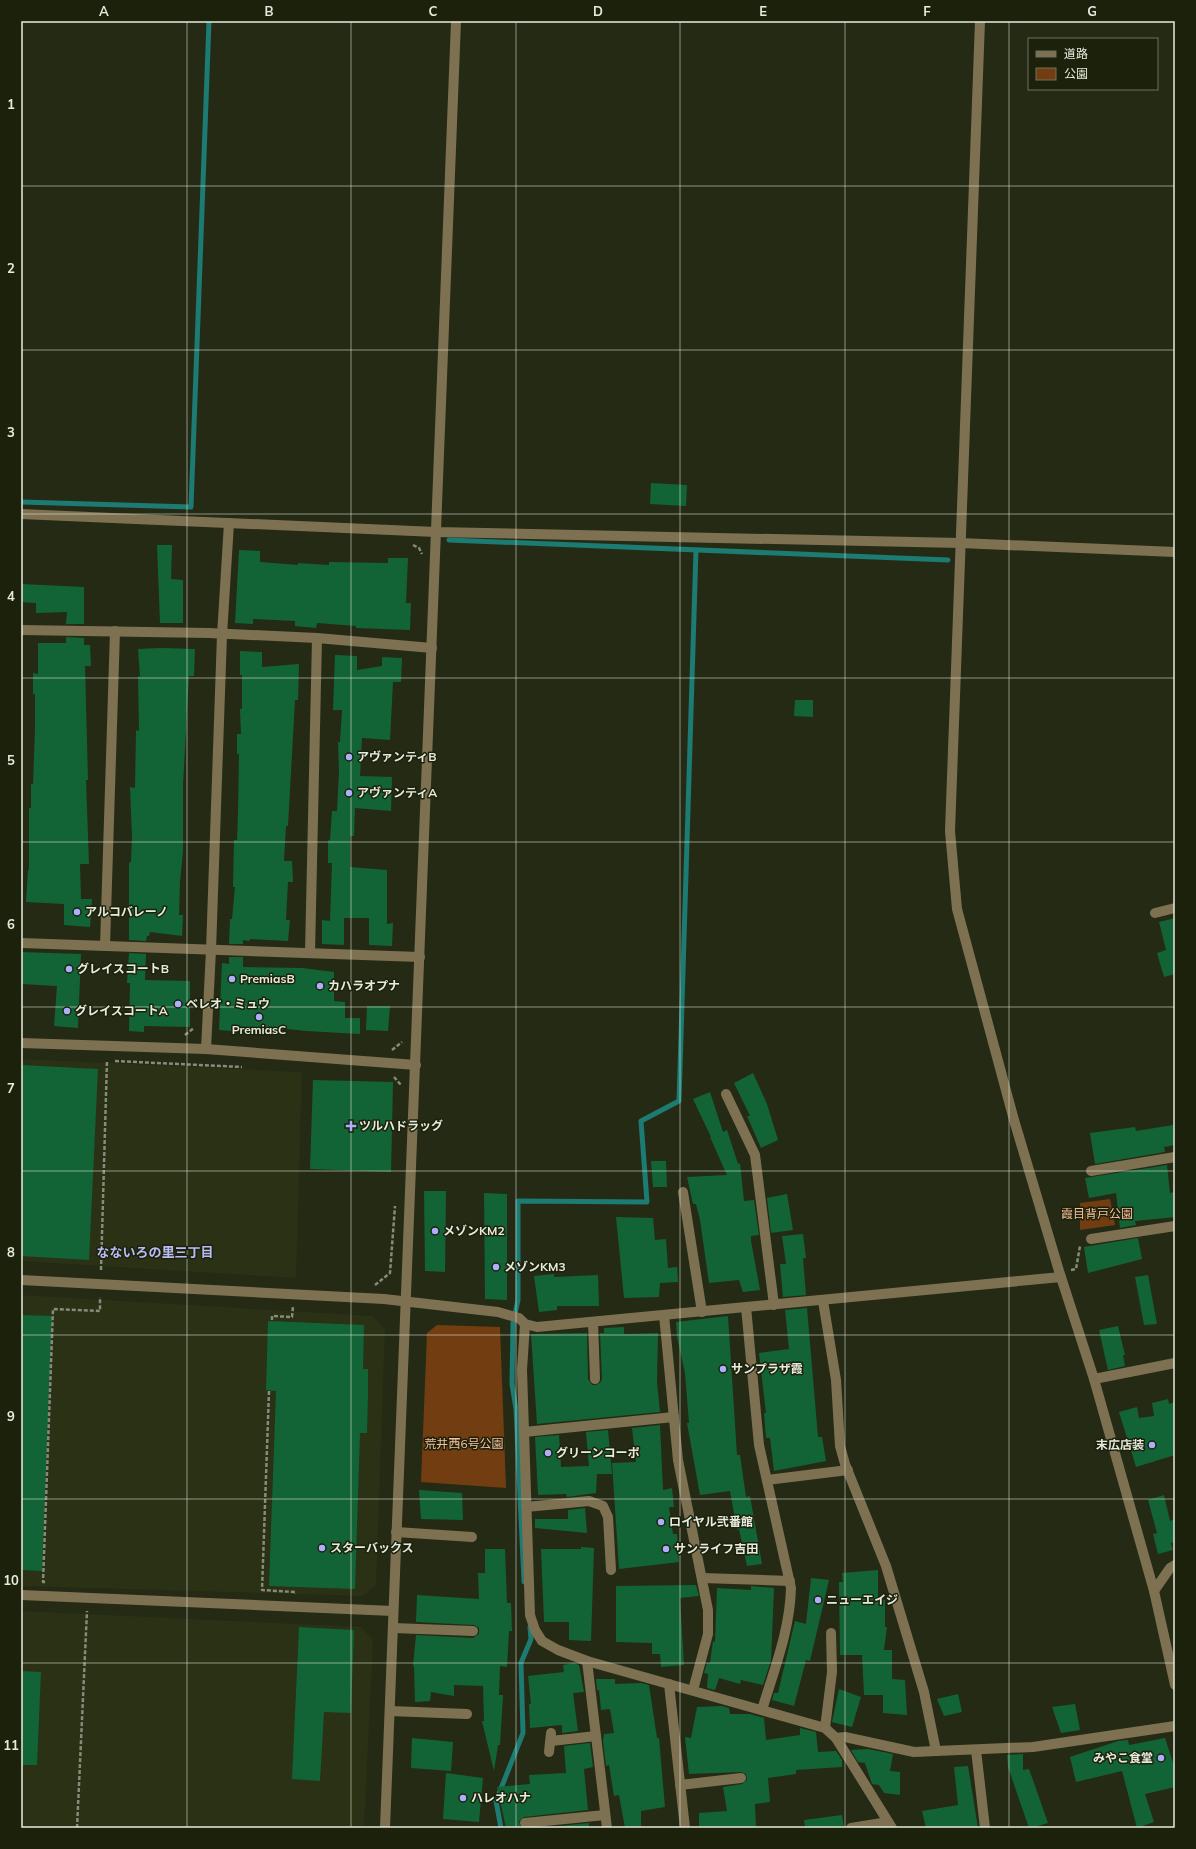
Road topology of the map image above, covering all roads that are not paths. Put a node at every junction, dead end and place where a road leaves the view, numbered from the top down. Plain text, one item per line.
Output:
1 (456, 21) edge
2 (980, 21) edge
3 (21, 514) edge
4 (229, 523) junction
5 (436, 532) junction
6 (960, 543) junction
7 (1175, 552) edge
8 (21, 630) edge
9 (115, 631) junction
10 (222, 635) junction
11 (317, 638) junction
12 (432, 648) junction
13 (1175, 908) edge
14 (1155, 913) dead end
15 (21, 943) edge
16 (105, 946) junction
17 (211, 950) junction
18 (310, 953) junction
19 (420, 957) junction
20 (21, 1043) edge
21 (206, 1049) junction
22 (416, 1065) junction
23 (726, 1094) dead end
24 (1175, 1157) edge
25 (1091, 1171) dead end
26 (683, 1192) dead end
27 (1175, 1226) edge
28 (1092, 1239) road end
29 (1060, 1274) junction
30 (21, 1280) edge
31 (823, 1300) junction
32 (405, 1302) junction
33 (774, 1305) junction
34 (746, 1308) junction
35 (702, 1312) junction
36 (664, 1315) junction
37 (522, 1321) junction
38 (593, 1322) junction
39 (1175, 1362) edge
40 (1094, 1378) junction
41 (595, 1379) dead end
42 (674, 1417) junction
43 (524, 1432) junction
44 (848, 1470) junction
45 (767, 1480) junction
46 (526, 1507) junction
47 (396, 1532) junction
48 (472, 1537) dead end
49 (1175, 1565) edge
50 (611, 1570) dead end
51 (702, 1578) junction
52 (790, 1581) junction
53 (1154, 1591) junction
54 (21, 1596) edge
55 (393, 1611) junction
56 (393, 1628) junction
57 (473, 1631) dead end
58 (831, 1633) dead end
59 (587, 1660) junction
60 (670, 1684) junction
61 (1175, 1685) edge
62 (693, 1690) junction
63 (762, 1710) junction
64 (390, 1711) junction
65 (467, 1714) dead end
66 (1175, 1726) edge
67 (825, 1728) junction
68 (596, 1736) junction
69 (836, 1738) junction
70 (550, 1742) dead end
71 (976, 1750) junction
72 (936, 1751) junction
73 (741, 1778) dead end
74 (680, 1785) junction
75 (605, 1815) junction
76 (525, 1822) dead end
77 (890, 1825) edge
78 (385, 1828) edge
79 (607, 1828) edge
80 (685, 1828) edge
81 (851, 1828) edge
82 (985, 1828) edge

1 - 5 street
2 - 6 street
3 - 4 street
4 - 5 street
4 - 10 street
5 - 6 street
5 - 12 street
6 - 7 street
6 - 29 street
8 - 9 street
9 - 10 street
9 - 16 street
10 - 11 street
10 - 17 street
11 - 12 street
11 - 18 street
12 - 19 street
13 - 14 street
15 - 16 street
16 - 17 street
17 - 18 street
17 - 21 street
18 - 19 street
19 - 22 street
20 - 21 street
21 - 22 street
22 - 32 street
23 - 33 street
24 - 25 street
26 - 35 street
27 - 28 street
29 - 31 street
29 - 40 street
30 - 32 street
31 - 33 street
31 - 44 street
32 - 37 street
32 - 47 street
33 - 34 street
34 - 35 street
34 - 45 street
35 - 36 street
36 - 38 street
36 - 42 street
37 - 38 street
37 - 43 street
38 - 41 street
39 - 40 street
40 - 53 street
42 - 43 street
42 - 51 street
43 - 46 street
44 - 45 street
44 - 72 street
45 - 52 street
46 - 50 street
46 - 59 street
47 - 48 street
47 - 55 street
49 - 53 street
51 - 52 street
51 - 62 street
52 - 63 street
53 - 61 street
54 - 55 street
55 - 56 street
56 - 57 street
56 - 64 street
58 - 67 street
59 - 60 street
59 - 68 street
60 - 62 street
60 - 74 street
62 - 63 street
63 - 67 street
64 - 65 street
64 - 78 street
66 - 71 street
67 - 69 street
68 - 70 street
68 - 75 street
69 - 72 street
69 - 77 street
71 - 72 street
71 - 82 street
73 - 74 street
74 - 80 street
75 - 76 street
75 - 79 street
77 - 81 street

